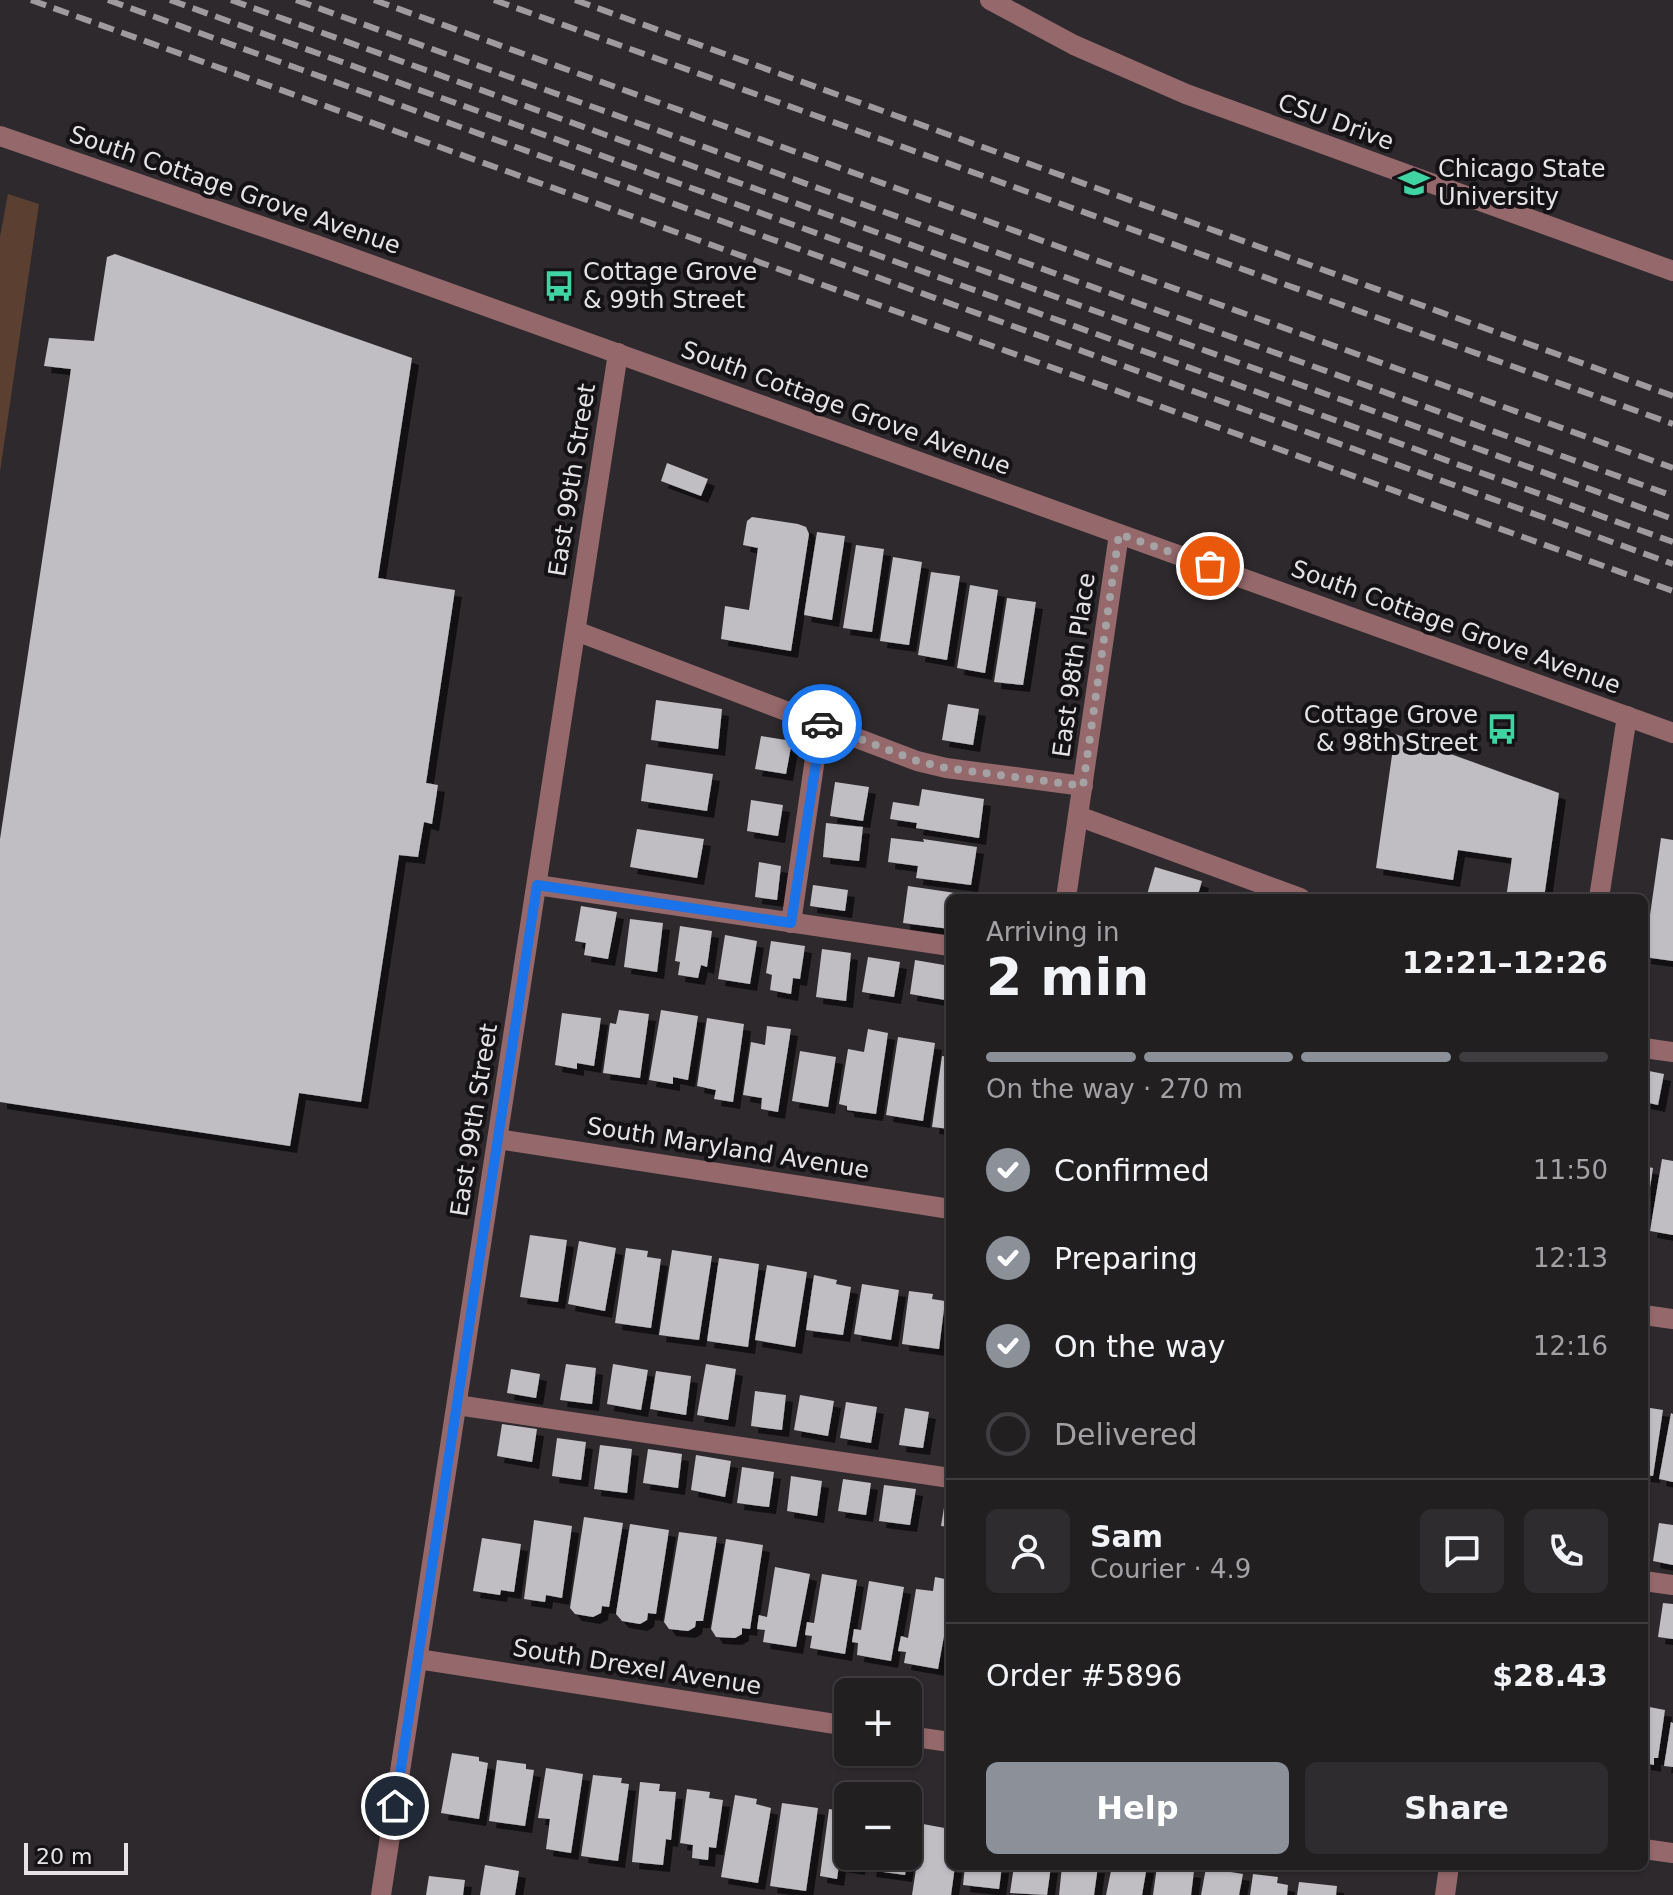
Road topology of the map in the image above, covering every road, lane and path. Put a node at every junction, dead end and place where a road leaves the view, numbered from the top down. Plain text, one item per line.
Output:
1 (990, 0) edge
2 (8, 139) edge
3 (1673, 271) edge
4 (618, 353) junction
5 (1119, 534) junction
6 (576, 631) junction
7 (1627, 716) junction
8 (820, 724) junction
9 (1673, 733) edge
10 (1083, 786) junction
11 (1078, 816) junction
12 (537, 885) junction
13 (1067, 894) edge
14 (1289, 894) edge
15 (1600, 894) edge
16 (791, 923) junction
17 (946, 945) edge
18 (1648, 1049) edge
19 (1673, 1052) edge
20 (498, 1139) junction
21 (946, 1208) edge
22 (1648, 1316) edge
23 (1673, 1319) edge
24 (457, 1405) junction
25 (946, 1477) edge
26 (1648, 1582) edge
27 (1673, 1585) edge
28 (418, 1659) junction
29 (834, 1724) edge
30 (922, 1738) edge
31 (946, 1741) edge
32 (1648, 1850) edge
33 (1673, 1853) edge
34 (1448, 1870) edge
35 (381, 1895) edge
36 (1445, 1895) edge

1 - 3 street, CSU Drive
2 - 4 street, South Cottage Grove Avenue
4 - 5 street, South Cottage Grove Avenue
4 - 6 street, East 99th Street
5 - 7 street, South Cottage Grove Avenue
5 - 10 street, East 98th Place
6 - 8 street
6 - 12 street, East 99th Street
7 - 9 street, South Cottage Grove Avenue
7 - 15 street
8 - 10 street
8 - 16 street
10 - 11 street, East 98th Place
11 - 13 street, East 98th Place
11 - 14 street
12 - 16 street
12 - 20 street, East 99th Street
16 - 17 street
18 - 19 street
20 - 21 street, South Maryland Avenue
20 - 24 street, East 99th Street
22 - 23 street
24 - 25 street
24 - 28 street, East 99th Street
26 - 27 street
28 - 29 street, South Drexel Avenue
28 - 35 street, East 99th Street
30 - 31 street
32 - 33 street
34 - 36 street

